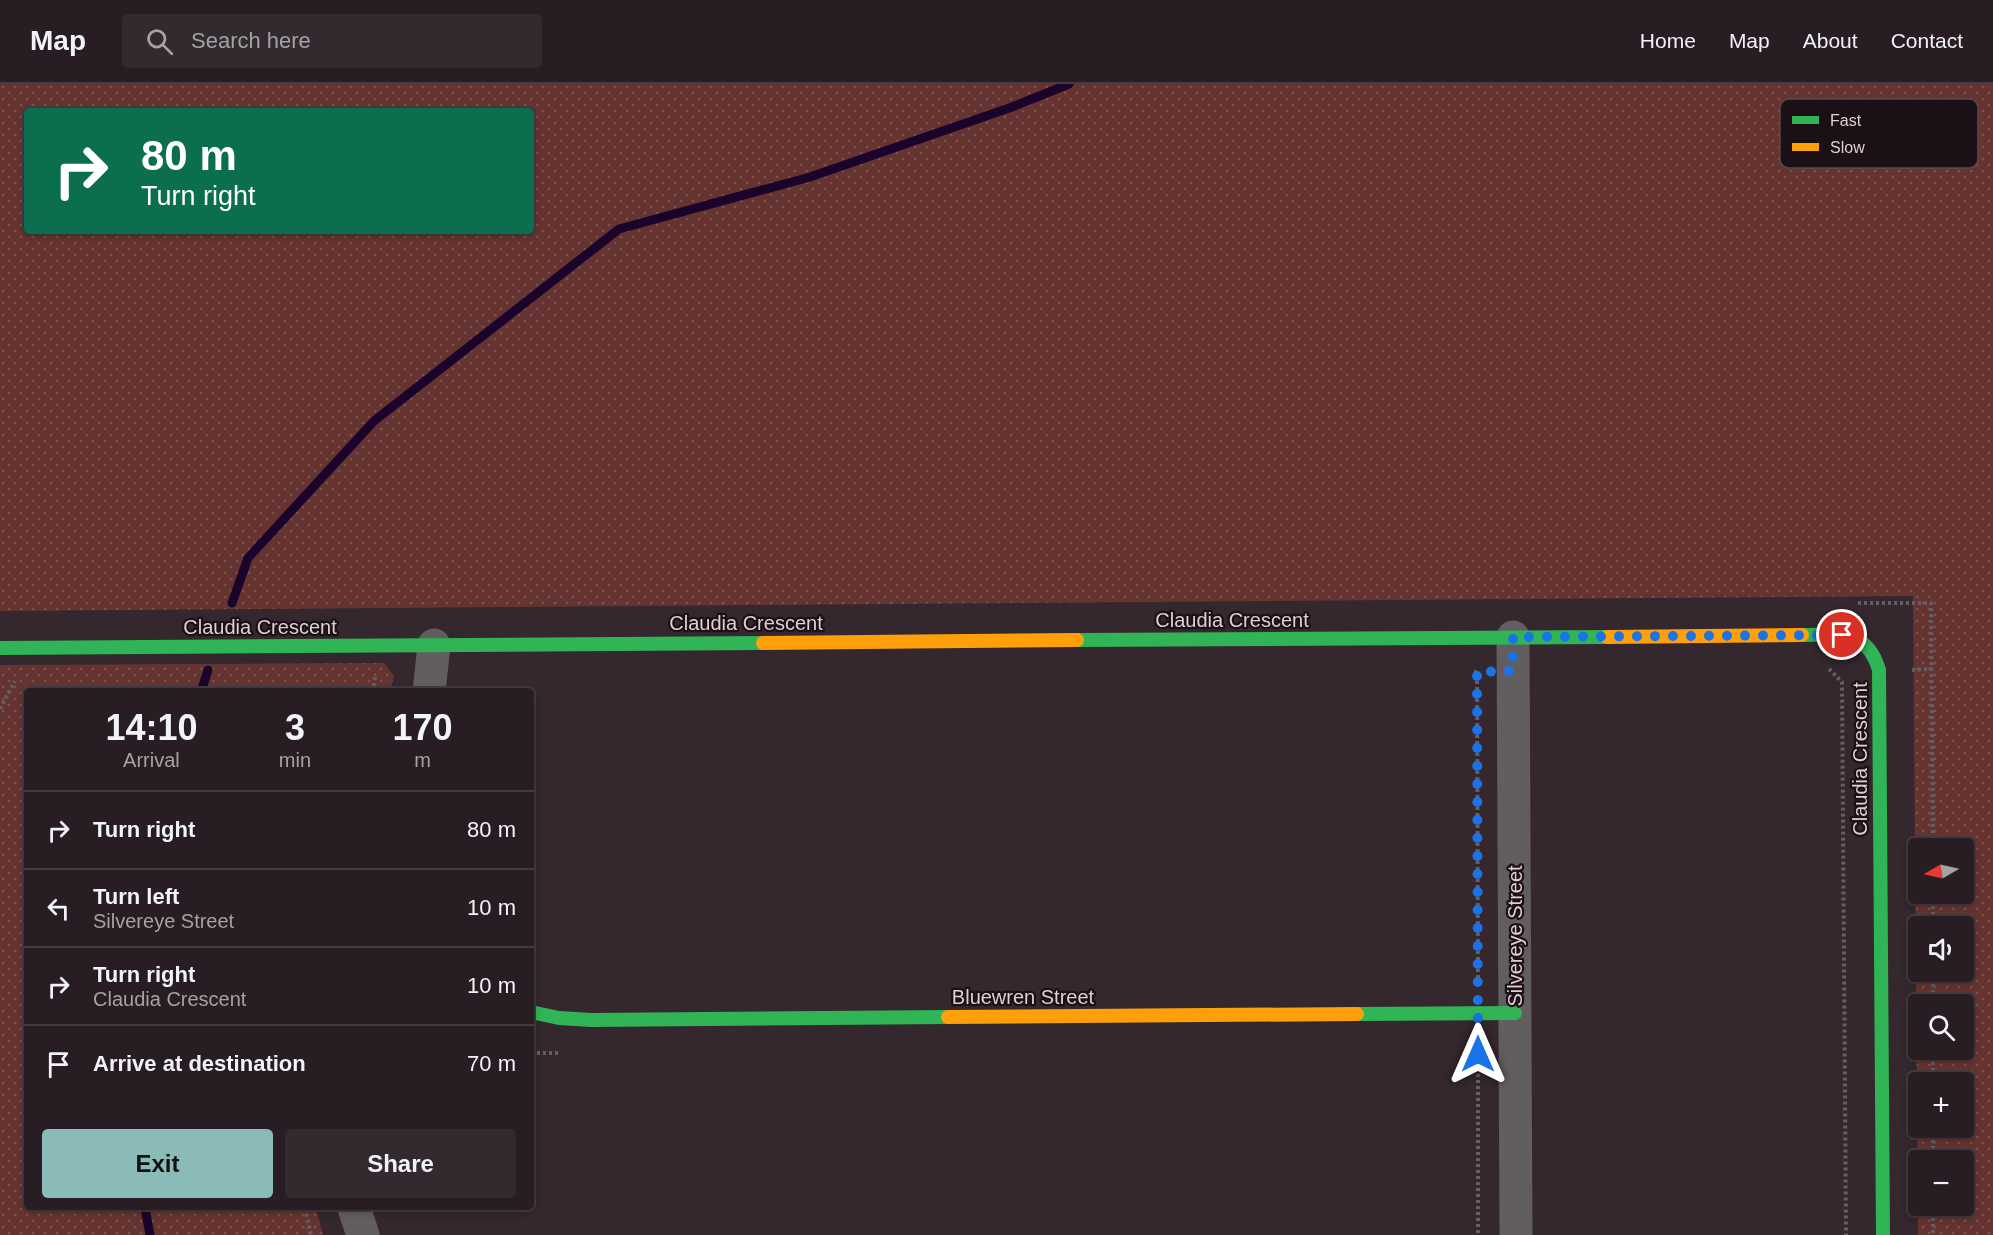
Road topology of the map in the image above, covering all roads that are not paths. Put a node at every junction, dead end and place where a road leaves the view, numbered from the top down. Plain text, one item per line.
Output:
1 (1513, 637) junction
2 (434, 645) junction
3 (0, 648) edge
4 (429, 688) edge
5 (534, 1013) edge
6 (1515, 1013) junction
7 (355, 1210) edge
8 (363, 1235) edge
9 (1516, 1235) edge
10 (1883, 1235) edge

1 - 2 street, Claudia Crescent
1 - 6 street, Silvereye Street
1 - 10 street, Claudia Crescent
2 - 3 street, Claudia Crescent
2 - 4 street
5 - 6 street, Bluewren Street
6 - 9 street, Silvereye Street
7 - 8 street

